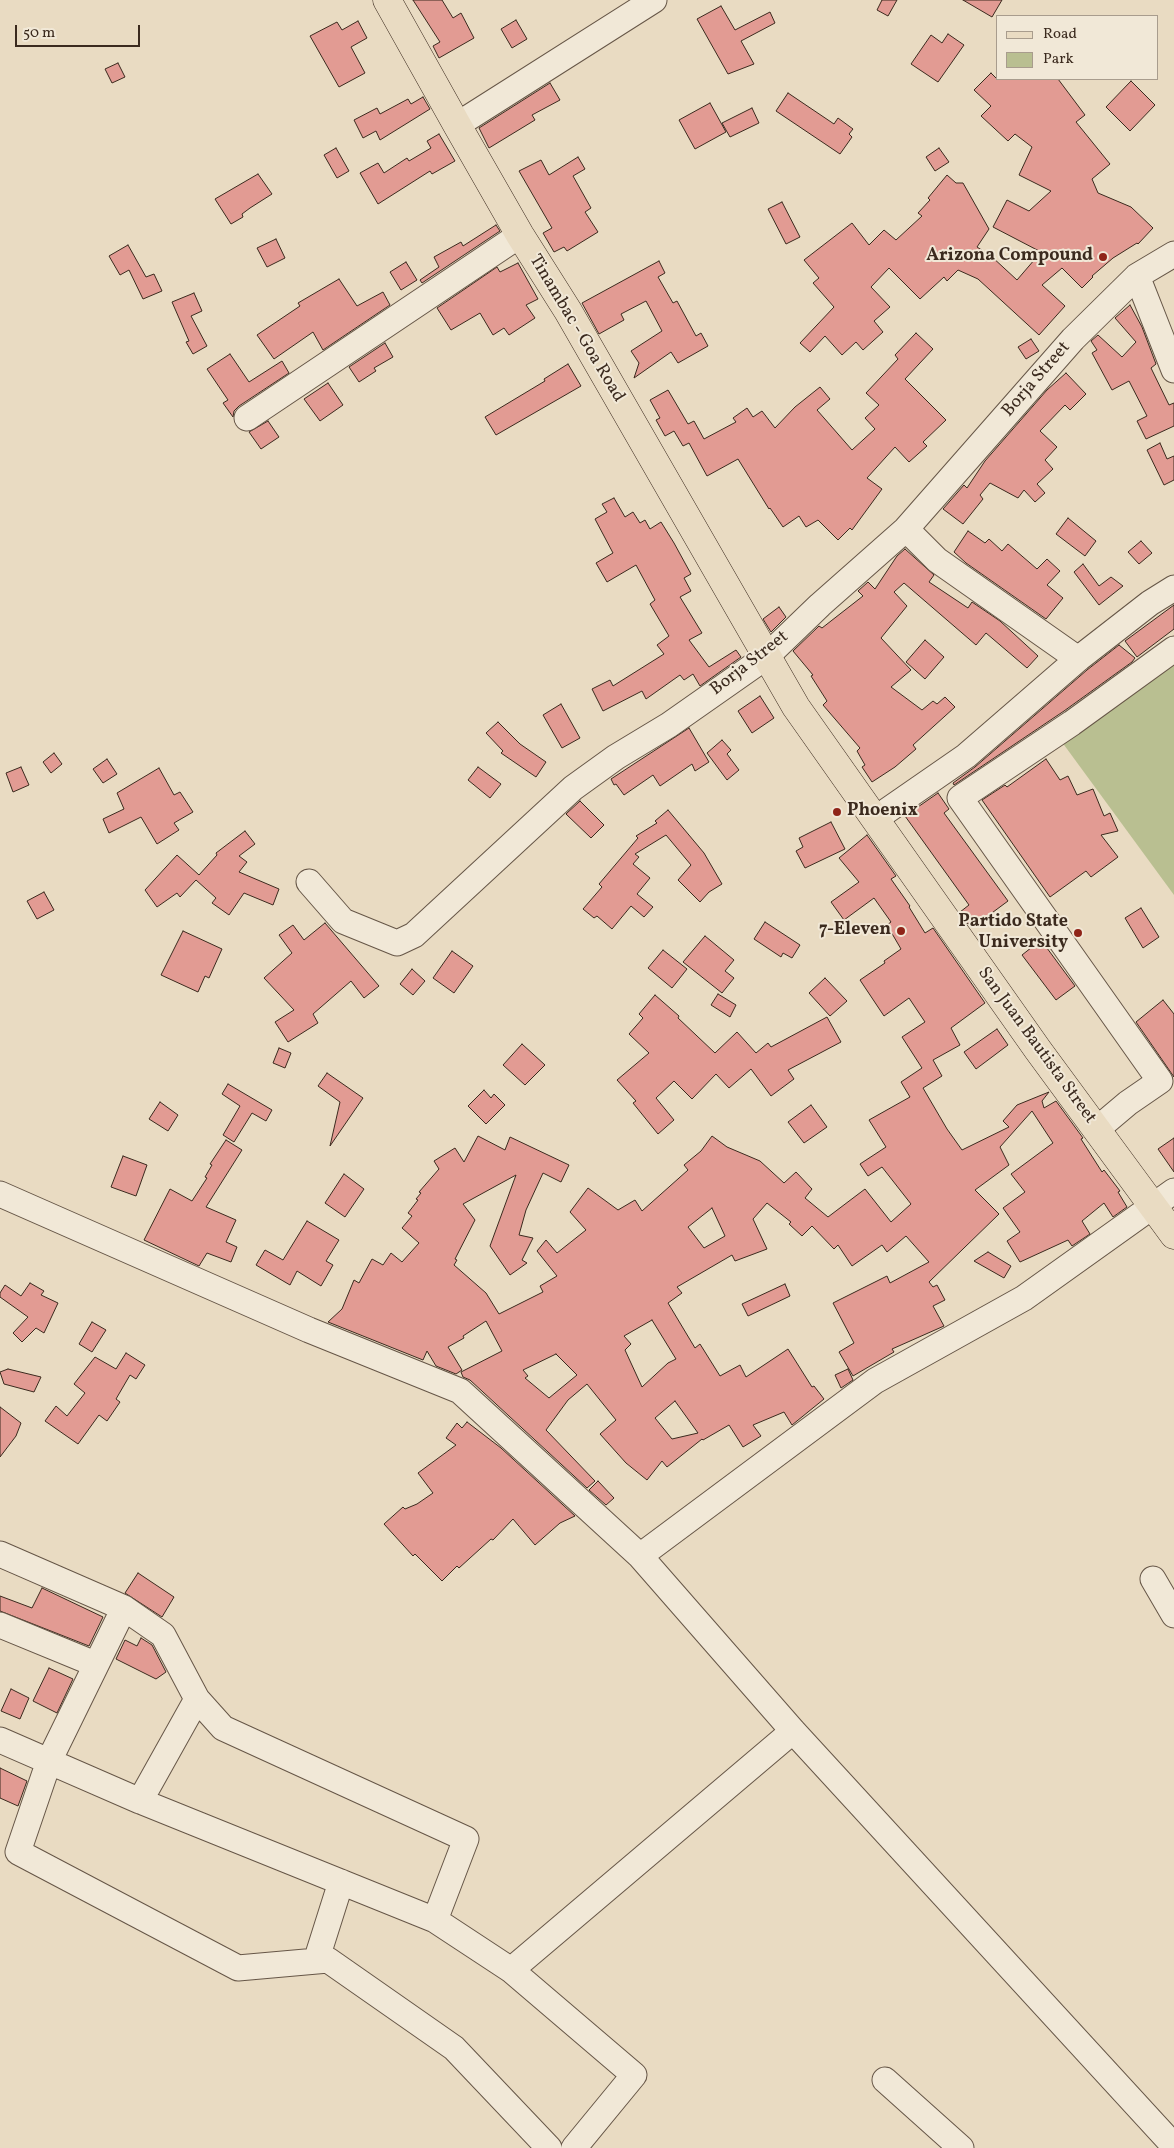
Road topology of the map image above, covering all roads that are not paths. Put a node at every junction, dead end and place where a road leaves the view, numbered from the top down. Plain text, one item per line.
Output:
1 (387, 0) edge
2 (654, 0) edge
3 (457, 125) junction
4 (520, 235) junction
5 (1174, 254) edge
6 (1137, 276) junction
7 (1174, 370) edge
8 (247, 418) dead end
9 (906, 529) junction
10 (1174, 588) edge
11 (1174, 648) edge
12 (766, 657) junction
13 (1078, 659) junction
14 (875, 819) junction
15 (310, 882) dead end
16 (1167, 1089) edge
17 (1096, 1130) junction
18 (0, 1194) edge
19 (1164, 1199) edge
20 (1174, 1235) edge
21 (0, 1554) edge
22 (640, 1556) junction
23 (1153, 1579) dead end
24 (124, 1608) junction
25 (1174, 1615) edge
26 (0, 1625) edge
27 (95, 1664) junction
28 (197, 1699) junction
29 (793, 1731) junction
30 (0, 1740) edge
31 (49, 1762) junction
32 (140, 1801) junction
33 (341, 1882) junction
34 (435, 1920) junction
35 (316, 1961) junction
36 (511, 1970) junction
37 (884, 2080) dead end
38 (1174, 2146) edge
39 (549, 2148) edge
40 (574, 2148) edge
41 (961, 2148) edge

1 - 3 main road, Tinambac - Goa Road
2 - 3 street
3 - 4 main road, Tinambac - Goa Road
4 - 8 street
4 - 12 main road, Tinambac - Goa Road
5 - 6 street, Borja Street
6 - 7 street
6 - 9 street, Borja Street
9 - 12 street, Borja Street
9 - 13 street
10 - 13 street
11 - 16 street
12 - 14 main road, San Juan Bautista Street
12 - 15 street, Borja Street
13 - 14 street
14 - 17 main road, San Juan Bautista Street
16 - 17 street
17 - 19 main road, San Juan Bautista Street
18 - 22 street
19 - 20 main road, San Juan Bautista Street
19 - 22 street
21 - 24 street
22 - 29 street
23 - 25 street
24 - 27 street
24 - 28 street
26 - 27 street
27 - 31 street
28 - 32 street
28 - 34 street
29 - 36 street
29 - 38 street
30 - 31 street
31 - 32 street
31 - 35 street
32 - 33 street
33 - 34 street
33 - 35 street
34 - 36 street
35 - 39 street
36 - 40 street
37 - 41 street

